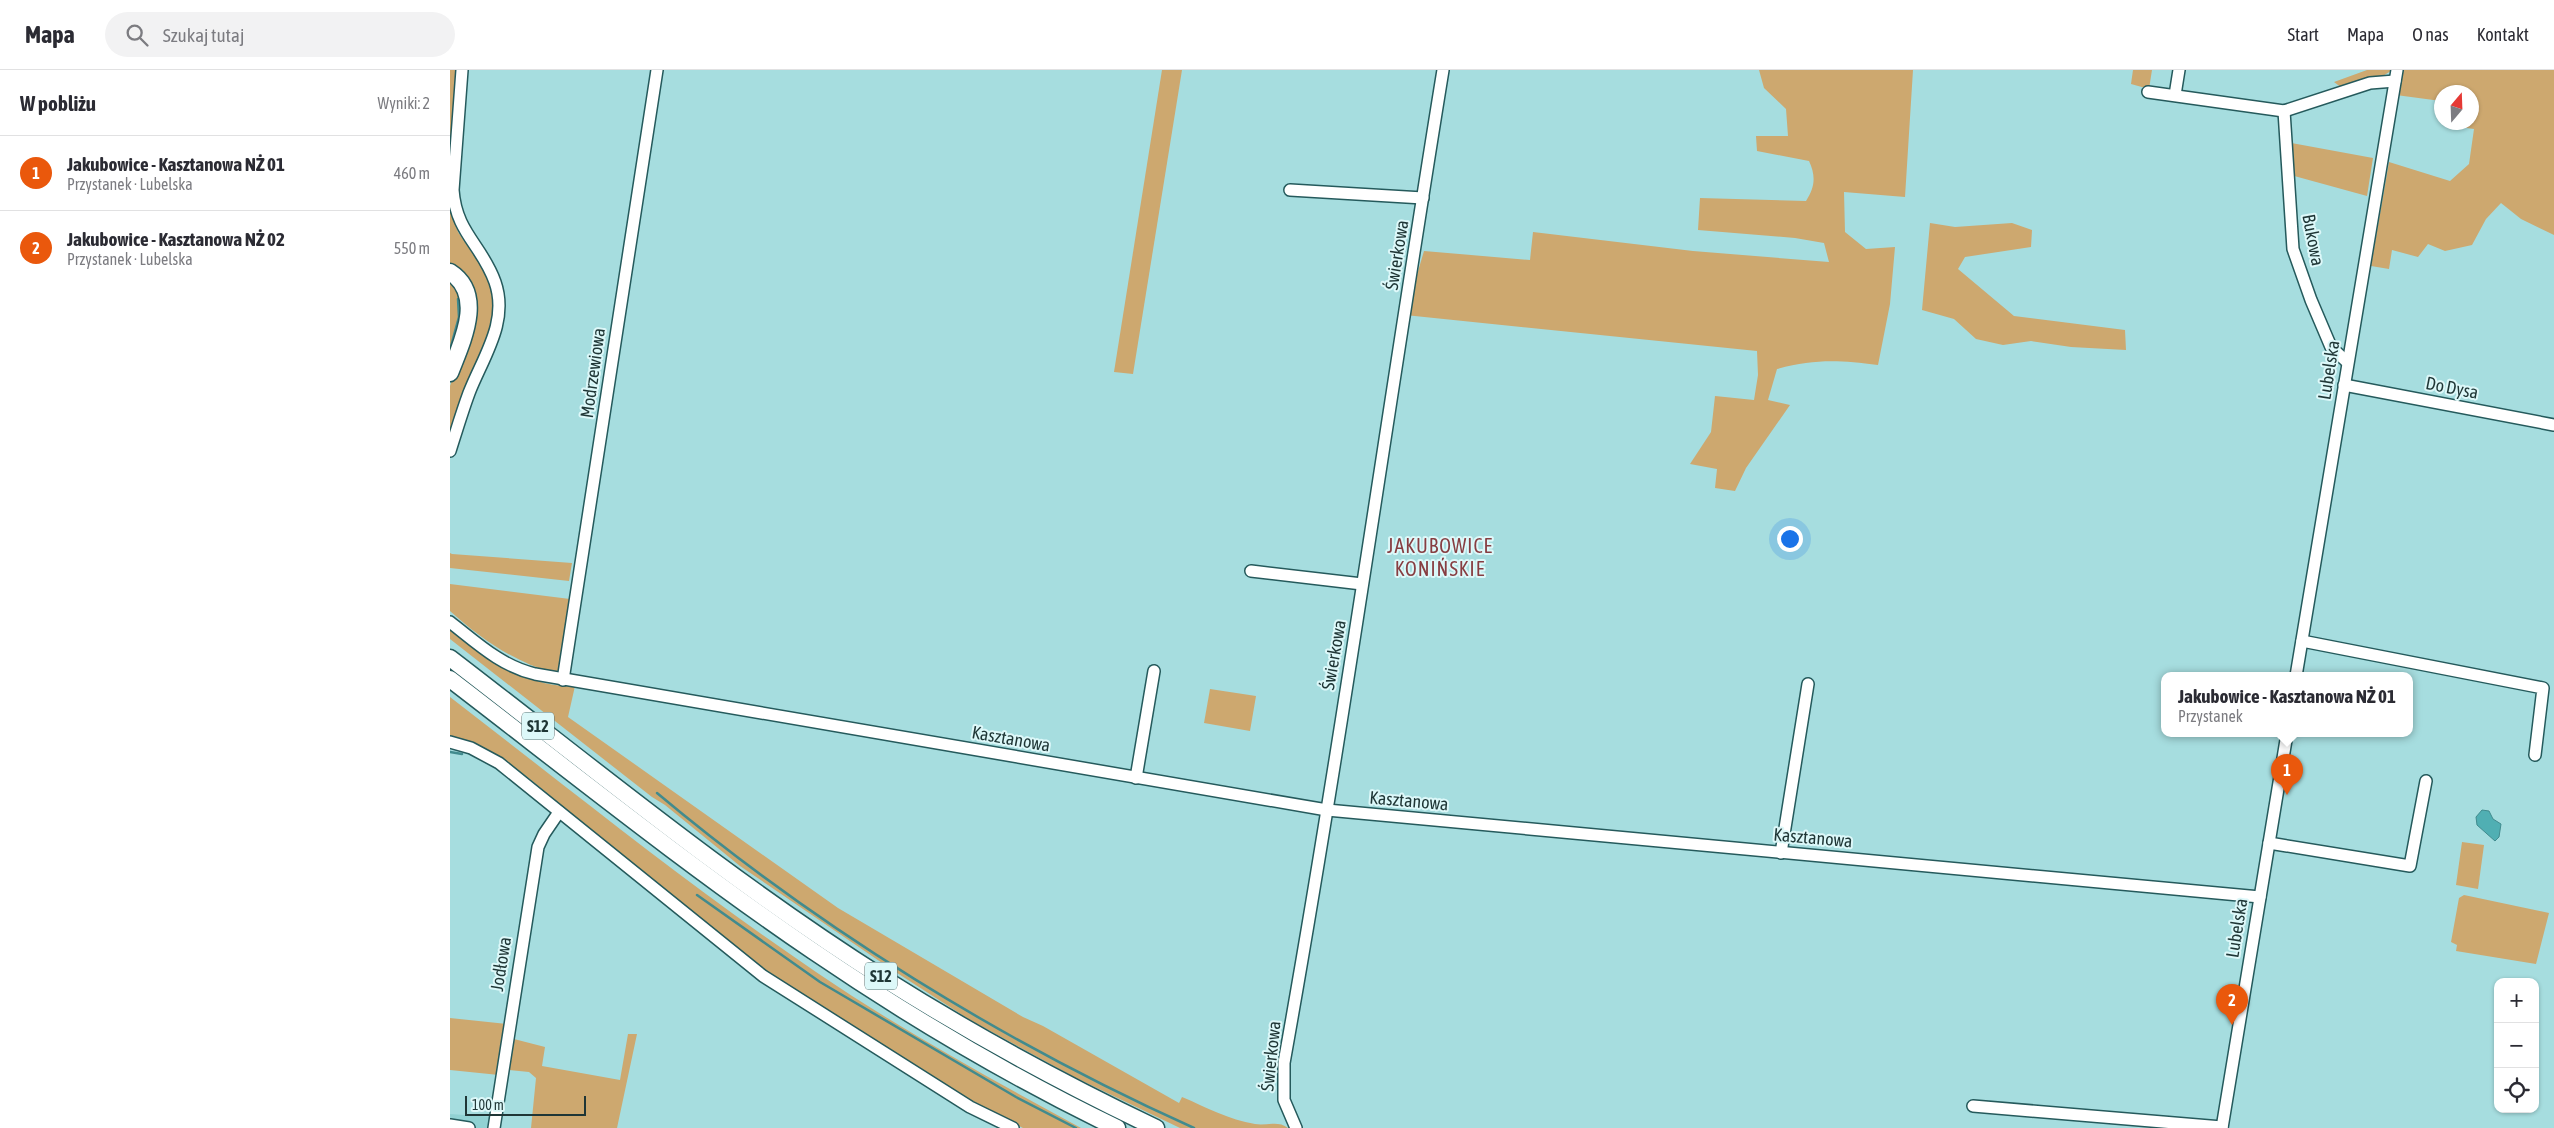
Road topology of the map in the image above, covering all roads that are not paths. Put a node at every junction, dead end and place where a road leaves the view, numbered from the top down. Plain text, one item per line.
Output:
1 (462, 70) edge
2 (657, 70) edge
3 (1443, 70) edge
4 (2179, 70) edge
5 (2396, 75) edge
6 (2148, 92) dead end
7 (2175, 95) junction
8 (2284, 111) junction
9 (1290, 190) dead end
10 (1423, 198) junction
11 (450, 272) edge
12 (2347, 362) junction
13 (450, 373) edge
14 (2344, 385) junction
15 (2554, 425) edge
16 (450, 451) edge
17 (1251, 570) dead end
18 (1362, 584) junction
19 (450, 622) edge
20 (2302, 641) junction
21 (450, 658) edge
22 (1154, 671) dead end
23 (2297, 672) edge
24 (563, 680) junction
25 (453, 683) edge
26 (1808, 684) dead end
27 (2287, 737) edge
28 (450, 742) edge
29 (2535, 755) dead end
30 (1136, 778) junction
31 (2426, 781) dead end
32 (1327, 810) junction
33 (559, 812) junction
34 (2269, 843) junction
35 (1782, 853) junction
36 (2260, 897) junction
37 (1973, 1106) dead end
38 (450, 1125) edge
39 (2222, 1127) edge
40 (469, 1128) edge
41 (494, 1128) edge
42 (1013, 1128) edge
43 (1117, 1128) edge
44 (1156, 1128) edge
45 (1296, 1128) edge

1 - 16 street
2 - 24 street, Modrzewiowa
3 - 10 street, Świerkowa
4 - 7 street
5 - 8 street
5 - 12 street, Lubelska
6 - 7 street
7 - 8 street
8 - 12 street, Bukowa
9 - 10 street, Świerkowa
10 - 18 street, Świerkowa
11 - 13 highway
12 - 14 street, Lubelska
14 - 15 street, Do Dysa
14 - 20 street, Lubelska
17 - 18 street
18 - 32 street, Świerkowa
19 - 24 street, Kasztanowa
20 - 23 street, Lubelska
20 - 29 street
21 - 44 highway, S12
22 - 30 street
24 - 30 street, Kasztanowa
25 - 43 highway, S12
26 - 35 street
27 - 34 street, Lubelska
28 - 33 street
30 - 32 street, Kasztanowa
31 - 34 street
32 - 35 street, Kasztanowa
32 - 45 street, Świerkowa
33 - 41 street, Jodłowa
33 - 42 street
34 - 36 street, Lubelska
35 - 36 street, Kasztanowa
36 - 39 street, Lubelska
37 - 39 street
38 - 40 street

